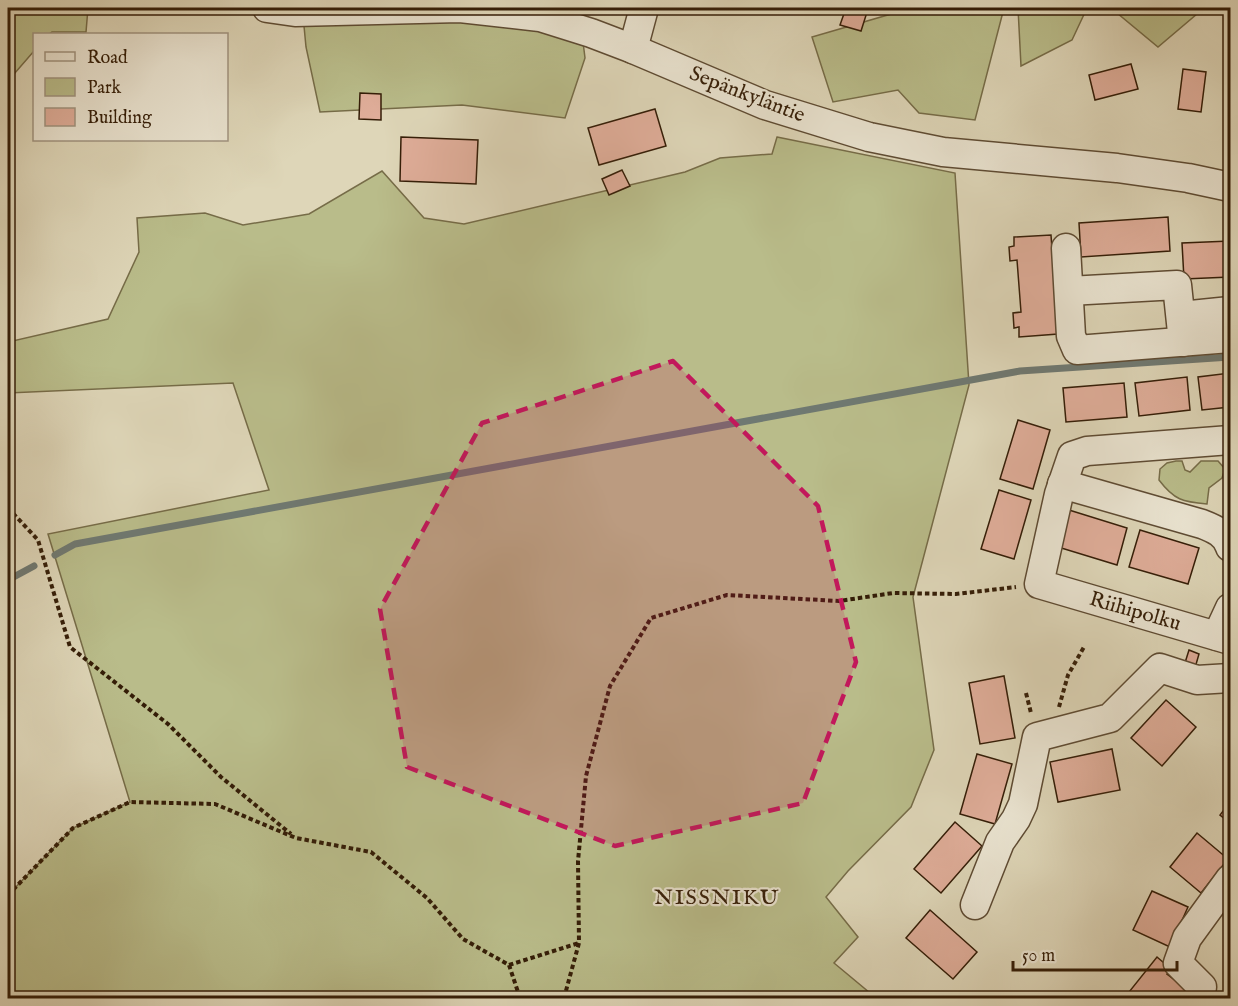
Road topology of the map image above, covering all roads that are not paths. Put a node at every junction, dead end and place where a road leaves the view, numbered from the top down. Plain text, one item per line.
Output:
1 (267, 8) edge
2 (644, 8) edge
3 (633, 49) junction
4 (1230, 187) edge
5 (1066, 248) dead end
6 (1069, 291) junction
7 (1230, 311) edge
8 (1182, 329) junction
9 (1230, 339) edge
10 (1230, 440) edge
11 (1062, 484) junction
12 (1230, 547) edge
13 (1230, 608) edge
14 (1224, 638) edge
15 (1230, 678) edge
16 (1230, 879) edge
17 (975, 905) dead end
18 (1202, 987) dead end

1 - 3 street, Sepänkyläntie
2 - 3 street
3 - 4 street, Sepänkyläntie
5 - 6 street
6 - 8 street
6 - 8 street
7 - 8 street
8 - 9 street
10 - 11 street
11 - 12 street
11 - 14 street, Riihipolku
13 - 14 street
15 - 17 street
16 - 18 street

